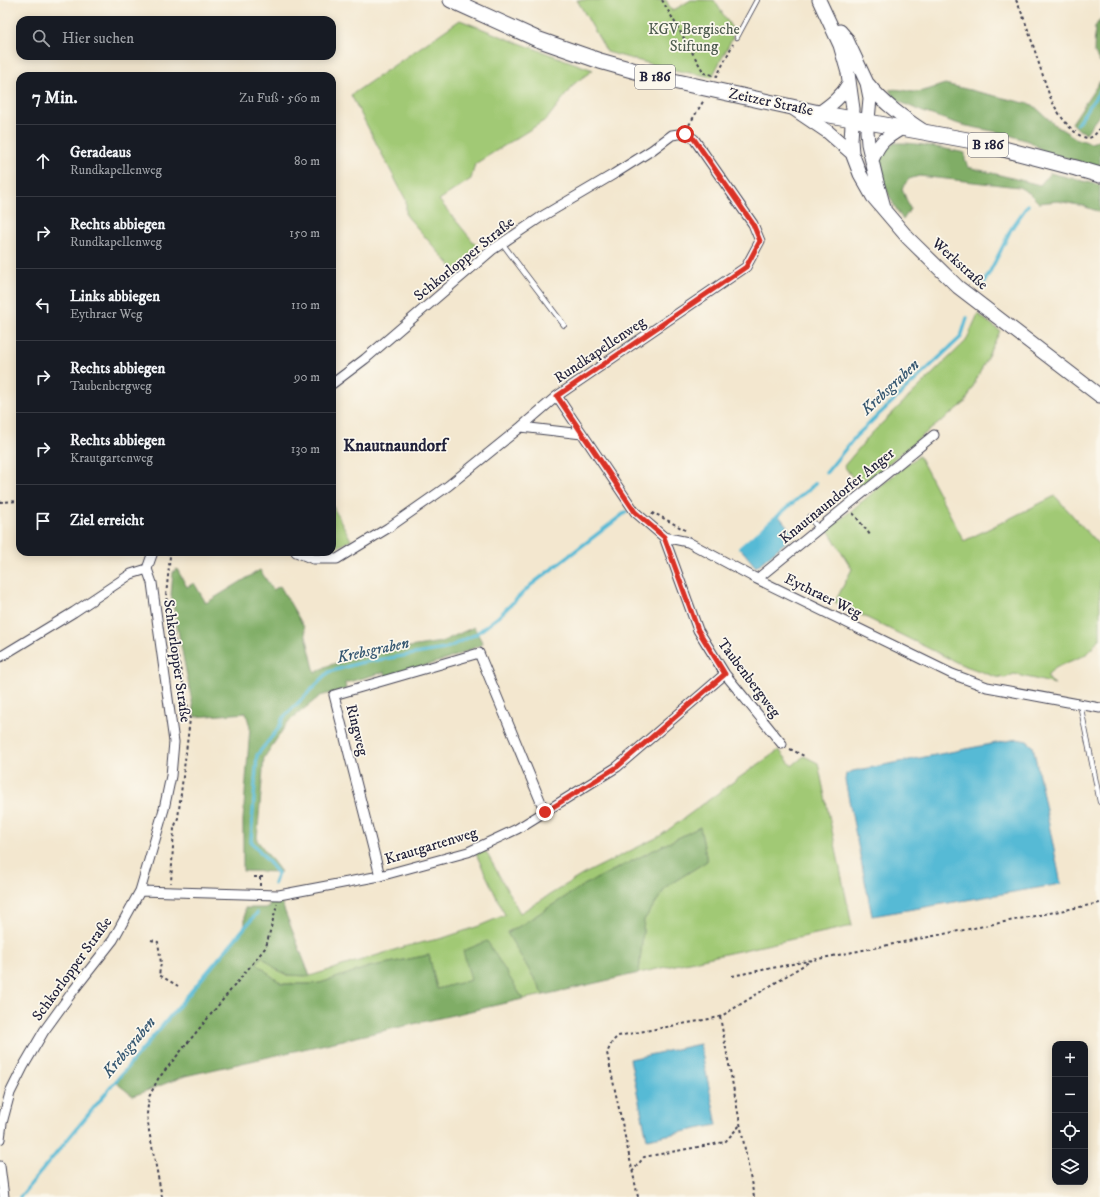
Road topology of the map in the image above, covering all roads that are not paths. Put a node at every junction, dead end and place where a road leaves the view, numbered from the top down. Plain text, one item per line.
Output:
1 (451, 0) edge
2 (757, 0) edge
3 (819, 0) edge
4 (826, 15) junction
5 (737, 37) road end
6 (849, 83) junction
7 (867, 84) junction
8 (789, 106) junction
9 (819, 112) junction
10 (852, 118) junction
11 (868, 121) junction
12 (902, 128) junction
13 (924, 132) junction
14 (685, 134) joint
15 (852, 153) junction
16 (872, 160) junction
17 (1100, 175) edge
18 (886, 211) junction
19 (502, 243) junction
20 (564, 325) dead end
21 (336, 381) edge
22 (557, 396) junction
23 (1100, 396) edge
24 (521, 427) junction
25 (582, 434) junction
26 (934, 435) dead end
27 (809, 517) dead end
28 (819, 529) junction
29 (664, 537) junction
30 (152, 556) edge
31 (306, 556) edge
32 (147, 569) junction
33 (757, 579) junction
34 (0, 657) edge
35 (725, 674) junction
36 (1080, 704) junction
37 (1100, 708) edge
38 (782, 744) road end
39 (1100, 802) edge
40 (545, 812) junction
41 (380, 876) junction
42 (140, 891) junction
43 (0, 1139) edge
44 (0, 1166) edge
45 (4, 1197) edge

1 - 8 main road, Zeitzer Straße / B 186
2 - 5 lane
3 - 4 main road, Werkstraße
4 - 6 main road, Werkstraße
4 - 7 main road
6 - 9 main road
6 - 10 main road, Werkstraße
7 - 11 main road
7 - 13 main road
8 - 9 main road, Zeitzer Straße / B 186
8 - 15 main road
9 - 10 main road, Zeitzer Straße / B 186
10 - 11 main road, Zeitzer Straße / B 186
10 - 15 main road, Werkstraße
11 - 12 main road, Zeitzer Straße / B 186
11 - 16 main road
12 - 13 main road, Zeitzer Straße / B 186
12 - 16 main road
13 - 17 main road, Zeitzer Straße / B 186
14 - 19 street, Schkorlopper Straße
14 - 22 street, Rundkapellenweg
15 - 18 main road, Werkstraße
16 - 18 main road
18 - 23 main road, Werkstraße
19 - 20 lane
19 - 21 street, Schkorlopper Straße
22 - 24 street, Rundkapellenweg
22 - 25 street, Eythraer Weg
24 - 25 street
24 - 31 street, Rundkapellenweg
25 - 29 street, Eythraer Weg
26 - 28 street, Knautnaundorfer Anger
27 - 28 lane
28 - 33 street, Knautnaundorfer Anger
29 - 33 street, Eythraer Weg
29 - 35 street, Taubenbergweg
30 - 32 street
32 - 34 street
32 - 42 street, Schkorlopper Straße
33 - 36 street, Eythraer Weg
35 - 38 street, Taubenbergweg
35 - 40 street, Krautgartenweg
36 - 37 street, Eythraer Weg
36 - 39 lane
40 - 41 street, Krautgartenweg
40 - 41 street, Ringweg
41 - 42 street, Krautgartenweg
42 - 43 street, Schkorlopper Straße
44 - 45 street

